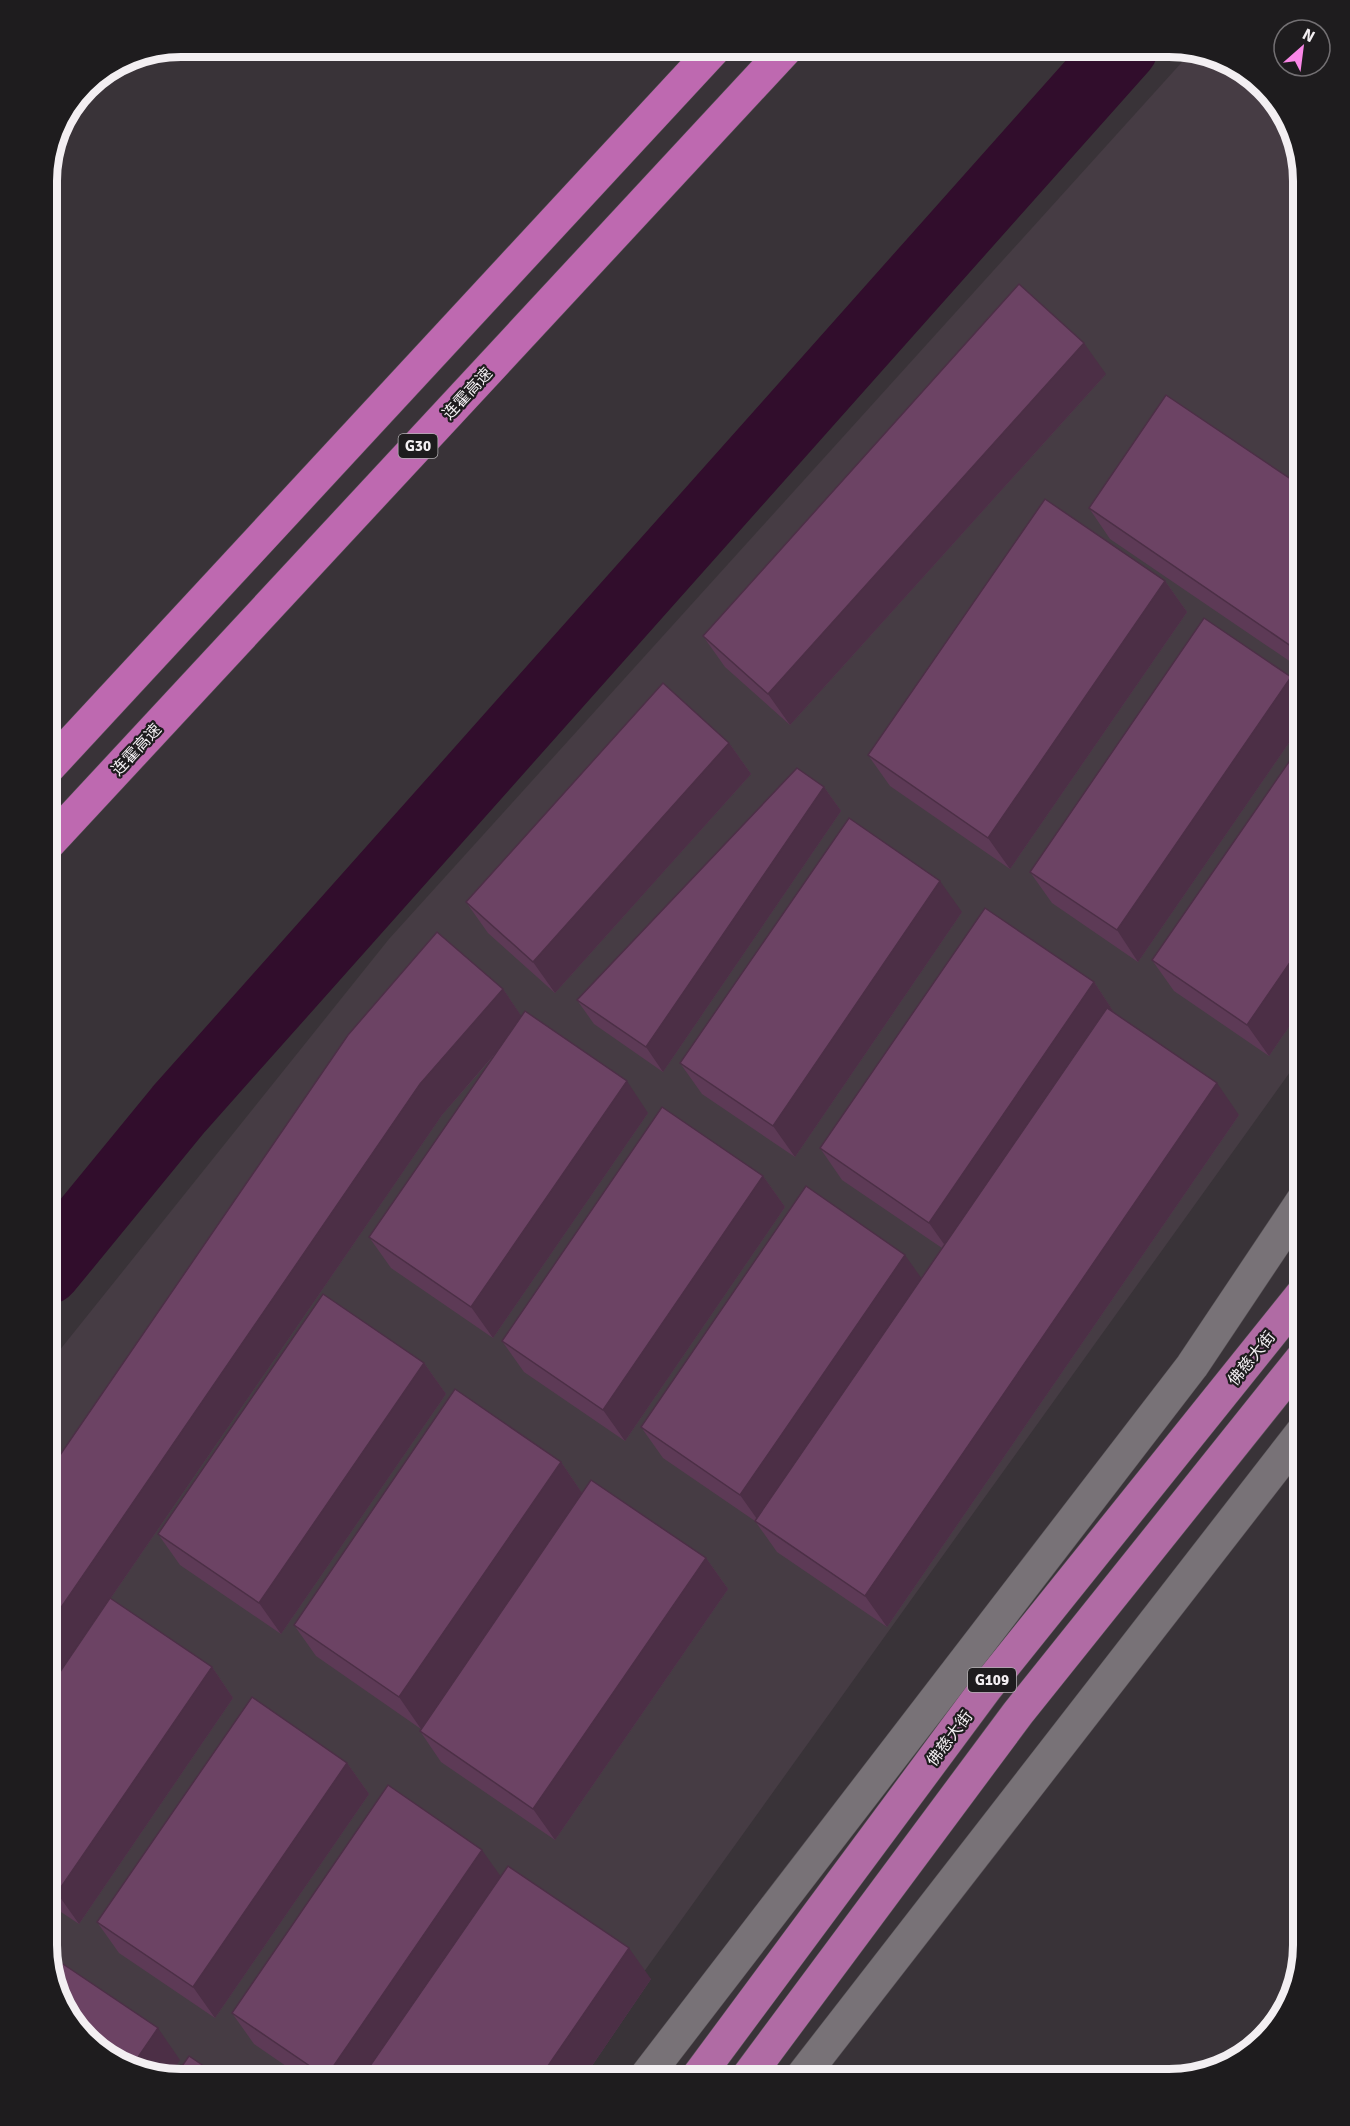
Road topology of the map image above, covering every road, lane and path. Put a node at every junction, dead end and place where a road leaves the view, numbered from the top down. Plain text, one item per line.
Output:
1 (707, 57) edge
2 (779, 57) edge
3 (57, 758) edge
4 (57, 833) edge
5 (1293, 1216) edge
6 (1293, 1307) edge
7 (1293, 1371) edge
8 (1293, 1445) edge
9 (652, 2069) edge
10 (703, 2069) edge
11 (753, 2069) edge
12 (808, 2069) edge

1 - 3 highway
2 - 4 highway, 连霍高速 / G30
5 - 9 main road
6 - 10 highway, 佛慈大街 / G109
7 - 11 highway, G109
8 - 12 main road

